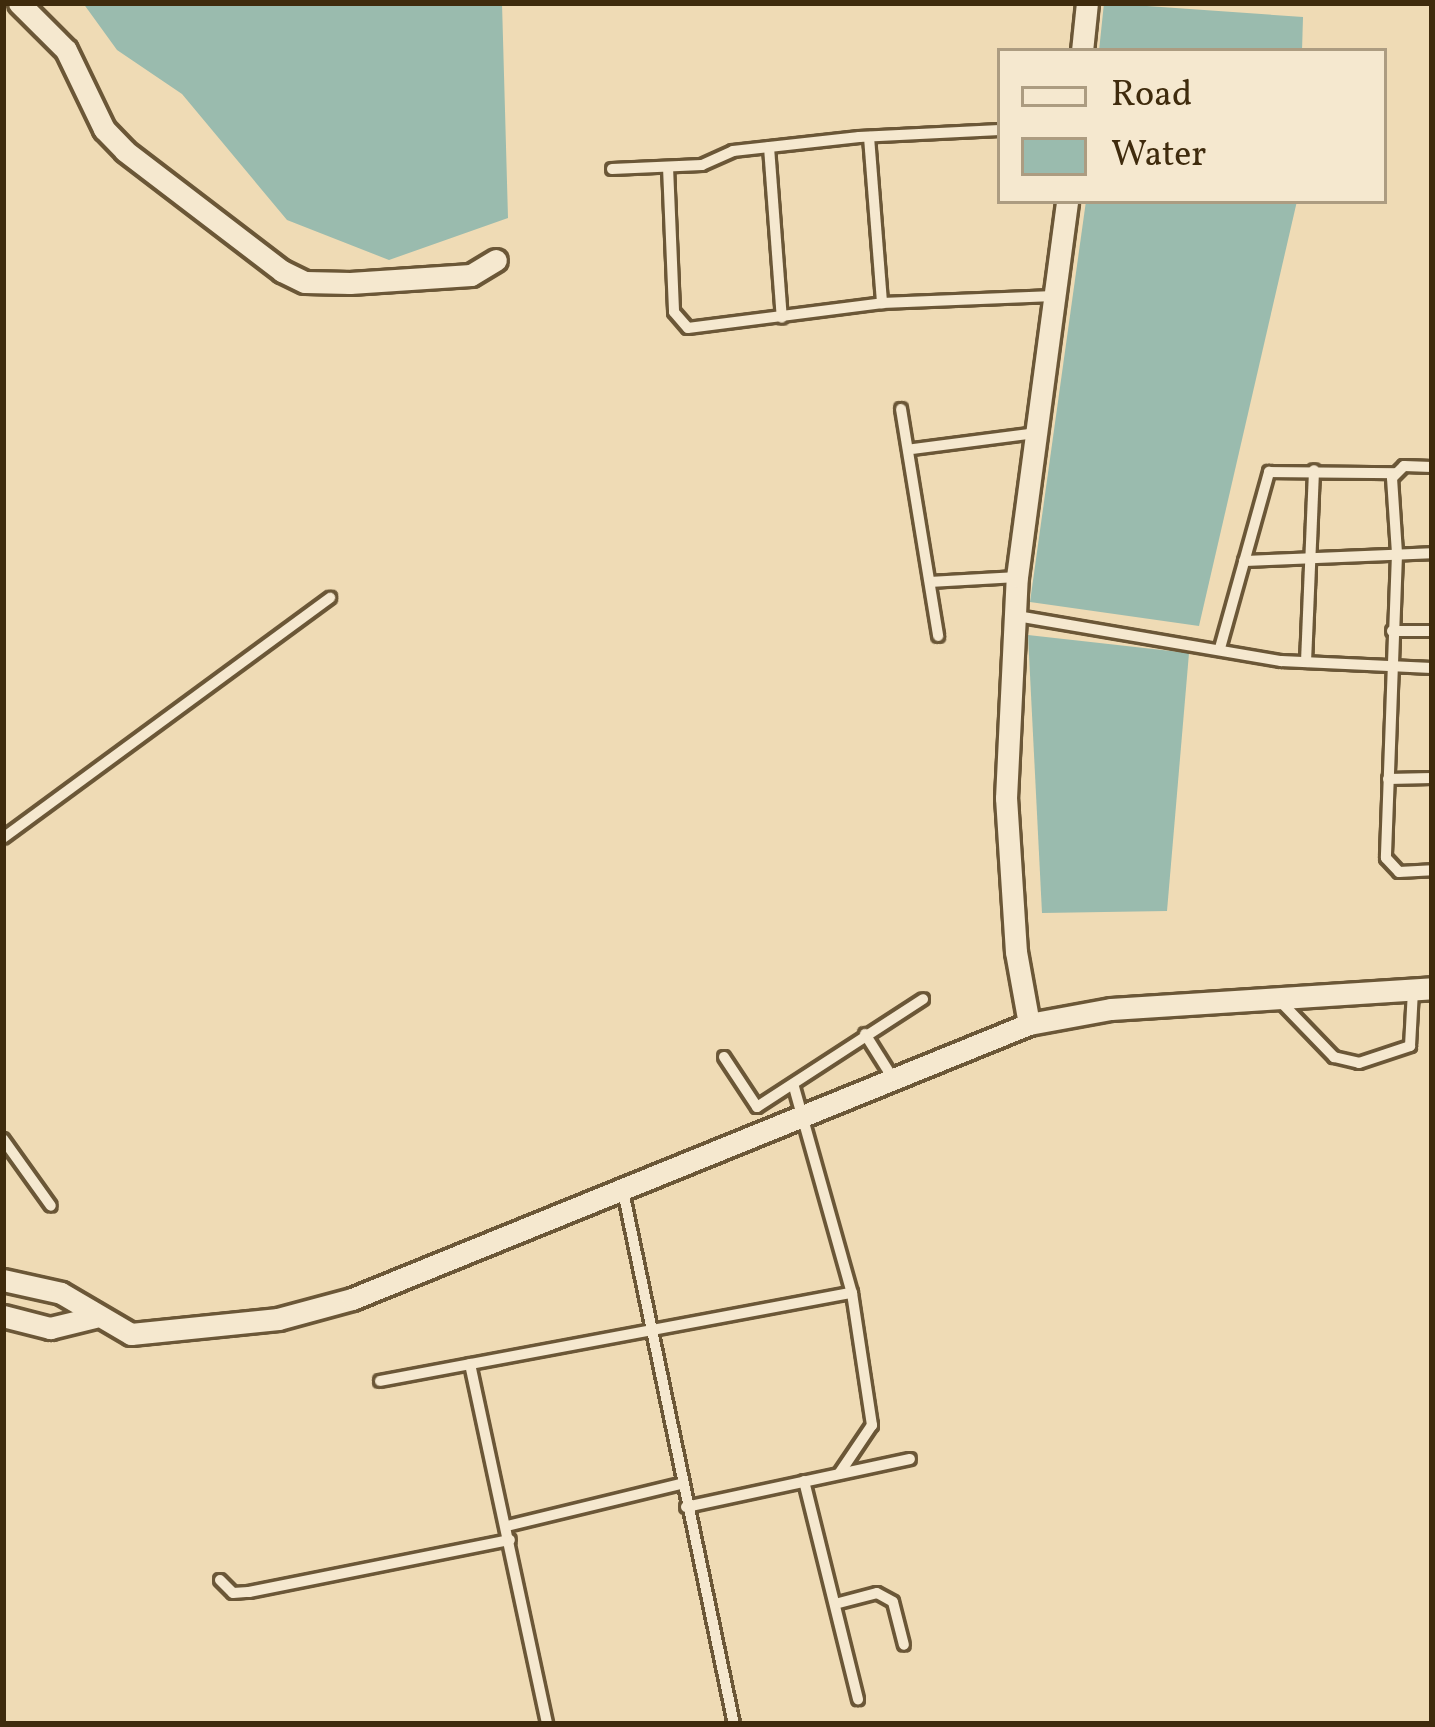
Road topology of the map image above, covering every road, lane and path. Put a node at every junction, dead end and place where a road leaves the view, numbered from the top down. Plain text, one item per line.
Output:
1 (19, 3) edge
2 (1087, 3) edge
3 (1082, 48) edge
4 (997, 130) edge
5 (869, 136) junction
6 (769, 147) junction
7 (668, 166) junction
8 (612, 170) dead end
9 (1067, 204) edge
10 (496, 260) dead end
11 (1054, 296) junction
12 (882, 303) junction
13 (782, 318) junction
14 (901, 409) dead end
15 (1036, 433) junction
16 (913, 449) junction
17 (1432, 467) edge
18 (1315, 470) junction
19 (1394, 473) junction
20 (1432, 553) edge
21 (1397, 554) junction
22 (1311, 558) junction
23 (1244, 561) junction
24 (1017, 577) junction
25 (930, 582) junction
26 (330, 598) dead end
27 (1017, 616) junction
28 (1392, 631) junction
29 (1432, 631) edge
30 (938, 636) dead end
31 (1220, 648) junction
32 (1306, 662) junction
33 (1392, 667) junction
34 (1432, 668) edge
35 (1432, 778) edge
36 (1388, 779) junction
37 (3, 838) edge
38 (1432, 870) edge
39 (1422, 989) edge
40 (1277, 998) junction
41 (923, 999) dead end
42 (1029, 1024) junction
43 (865, 1034) junction
44 (724, 1057) dead end
45 (894, 1080) junction
46 (794, 1088) junction
47 (807, 1116) junction
48 (3, 1139) edge
49 (623, 1191) junction
50 (51, 1205) dead end
51 (3, 1280) edge
52 (852, 1293) junction
53 (3, 1316) edge
54 (95, 1317) junction
55 (650, 1330) junction
56 (470, 1364) junction
57 (380, 1381) dead end
58 (910, 1459) dead end
59 (839, 1474) junction
60 (804, 1481) junction
61 (681, 1484) junction
62 (686, 1507) junction
63 (507, 1526) junction
64 (509, 1540) junction
65 (220, 1580) dead end
66 (835, 1604) junction
67 (904, 1645) dead end
68 (858, 1699) dead end
69 (548, 1724) edge
70 (734, 1724) edge

1 - 10 street
2 - 3 street
4 - 5 lane
5 - 6 lane
5 - 12 lane
6 - 7 lane
6 - 13 lane
7 - 8 lane
7 - 13 lane
9 - 11 street
11 - 12 lane
11 - 15 street
12 - 13 lane
14 - 16 lane
15 - 16 lane
15 - 24 street
16 - 25 lane
17 - 19 lane
18 - 19 lane
18 - 22 lane
18 - 23 lane
19 - 21 lane
20 - 21 lane
21 - 22 lane
21 - 28 lane
22 - 23 lane
22 - 32 lane
23 - 31 lane
24 - 25 lane
24 - 27 street
25 - 30 lane
26 - 37 lane
27 - 31 lane
27 - 42 street
28 - 29 lane
28 - 33 lane
31 - 32 lane
32 - 33 lane
33 - 34 lane
33 - 36 lane
35 - 36 lane
36 - 38 lane
39 - 40 street
39 - 40 lane
40 - 42 street
41 - 43 lane
42 - 45 street
43 - 45 lane
43 - 46 lane
44 - 46 lane
45 - 47 street
46 - 47 lane
47 - 49 street
47 - 52 lane
48 - 50 lane
49 - 54 street
49 - 55 lane
51 - 54 street
52 - 55 lane
52 - 59 lane
53 - 54 street
55 - 56 lane
55 - 61 lane
56 - 57 lane
56 - 63 lane
58 - 59 lane
59 - 60 lane
60 - 62 lane
60 - 66 lane
61 - 62 lane
61 - 63 lane
62 - 70 lane
63 - 64 lane
64 - 65 lane
64 - 69 lane
66 - 67 lane
66 - 68 lane

